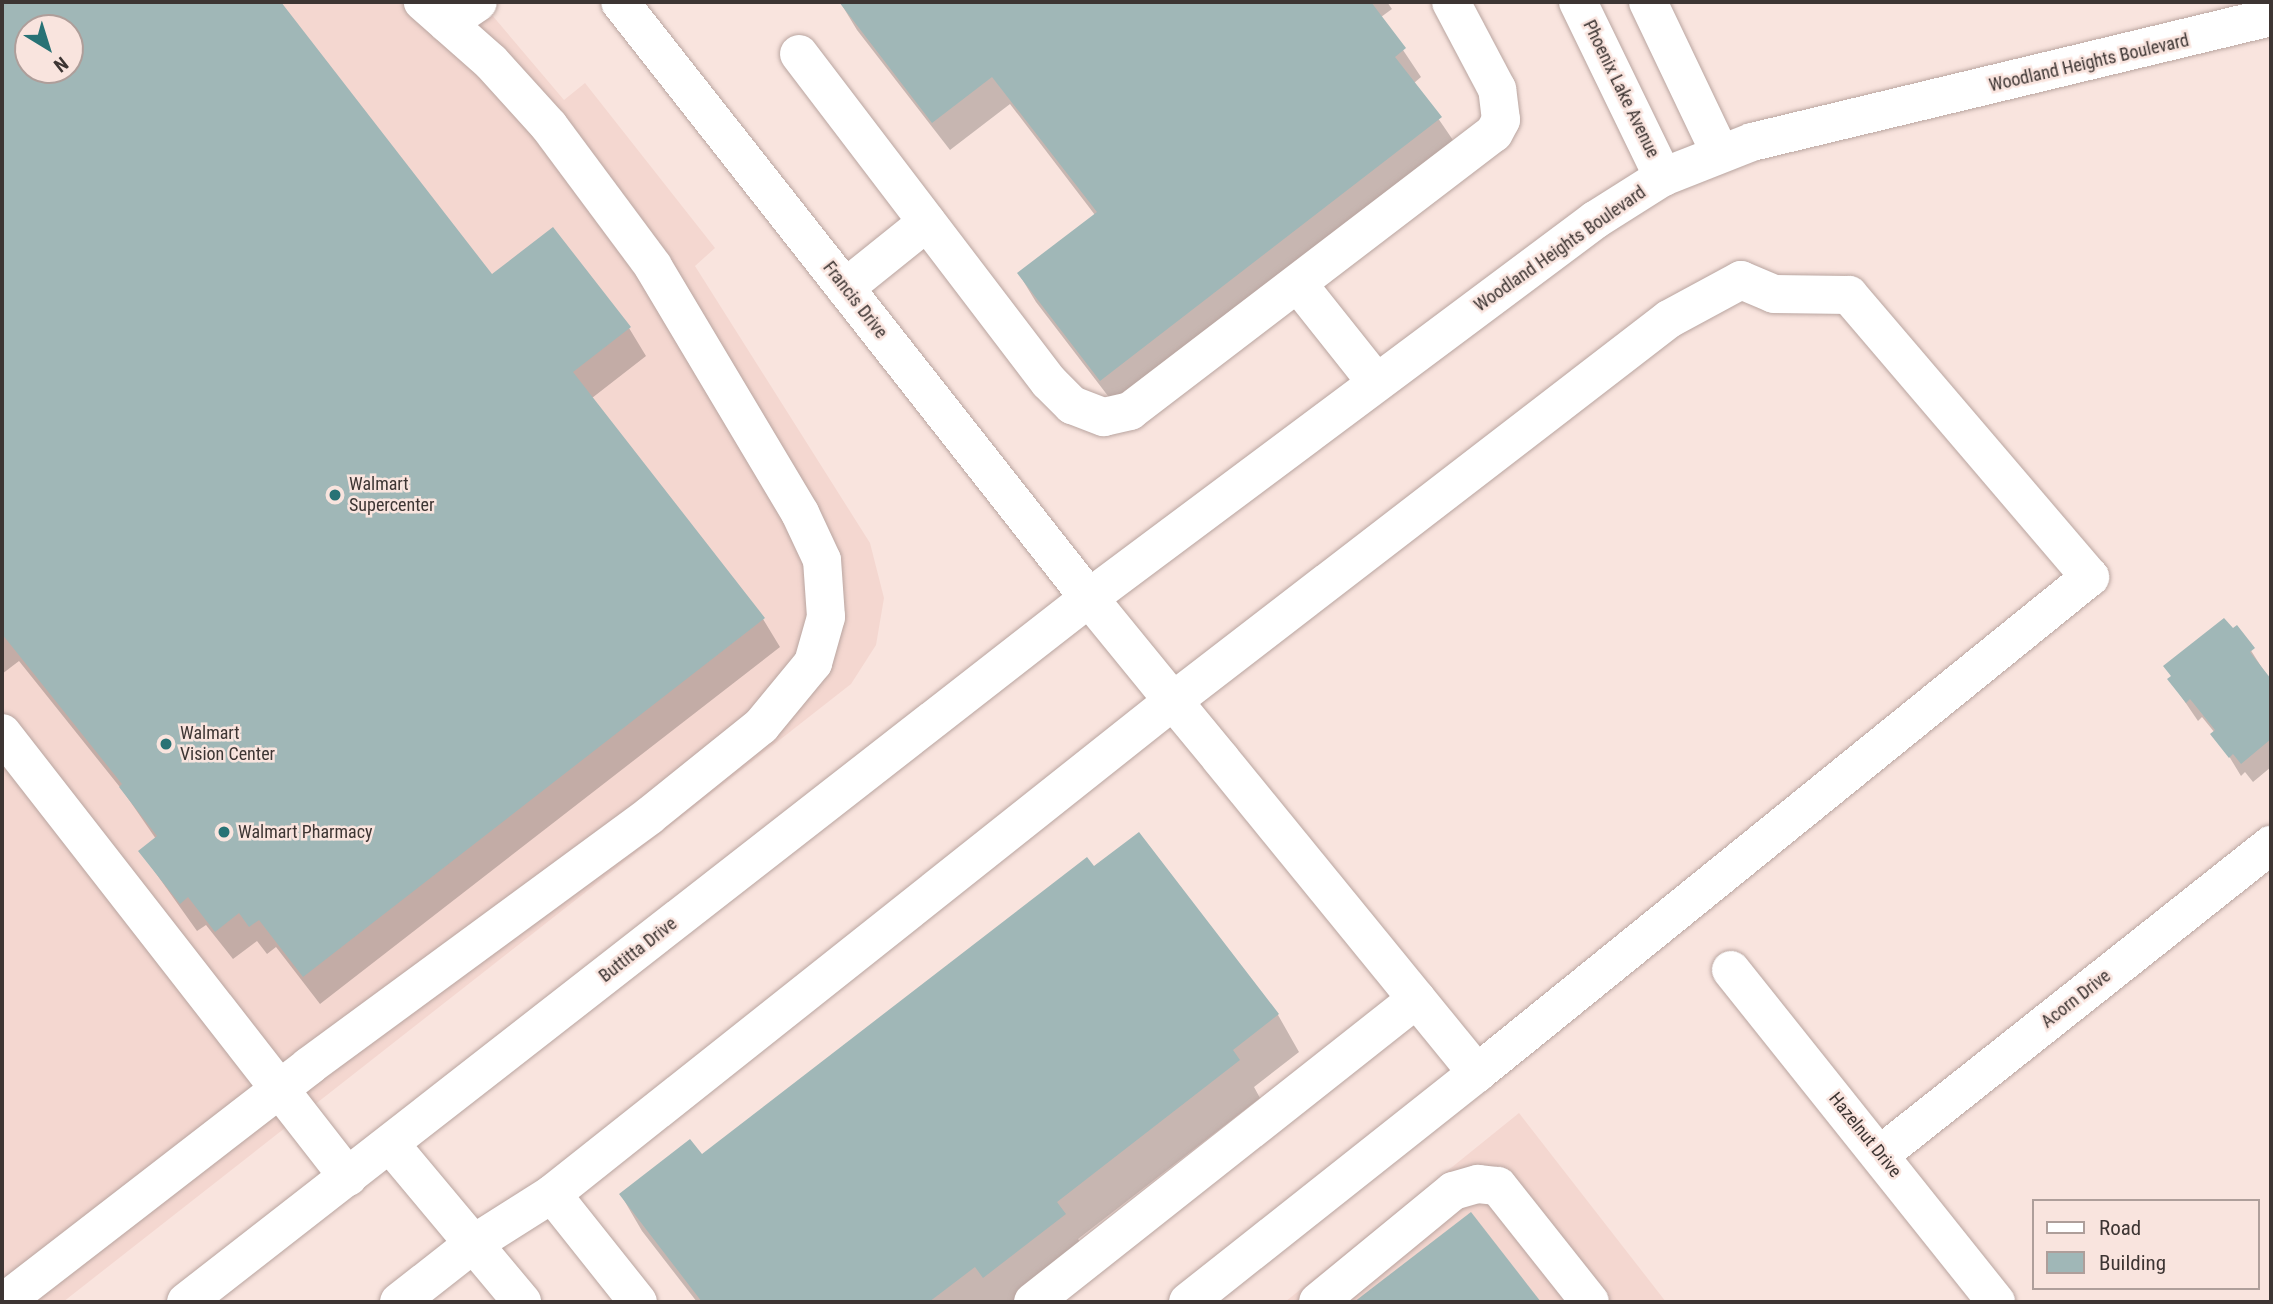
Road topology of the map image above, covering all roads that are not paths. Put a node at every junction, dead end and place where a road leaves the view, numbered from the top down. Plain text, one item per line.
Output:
1 (478, 2) edge
2 (620, 2) edge
3 (1451, 2) edge
4 (1578, 2) edge
5 (1648, 2) edge
6 (435, 13) edge
7 (2271, 17) edge
8 (799, 54) dead end
9 (1720, 153) junction
10 (1663, 177) junction
11 (927, 222) junction
12 (1298, 284) junction
13 (845, 288) junction
14 (1376, 382) junction
15 (1089, 598) junction
16 (1173, 701) junction
17 (2, 733) edge
18 (2271, 845) edge
19 (1731, 970) dead end
20 (1417, 999) junction
21 (1477, 1073) junction
22 (280, 1088) junction
23 (390, 1144) junction
24 (1881, 1154) junction
25 (348, 1177) junction
26 (552, 1194) junction
27 (473, 1244) junction
28 (4, 1302) edge
29 (187, 1302) edge
30 (400, 1302) edge
31 (522, 1302) edge
32 (638, 1302) edge
33 (1033, 1302) edge
34 (1188, 1302) edge
35 (1318, 1302) edge
36 (1590, 1302) edge
37 (1996, 1302) edge

1 - 6 street
2 - 13 street, Francis Drive
3 - 12 street
4 - 10 street, Phoenix Lake Avenue
5 - 9 street
6 - 22 street
7 - 9 street, Woodland Heights Boulevard
8 - 11 street
9 - 10 street, Woodland Heights Boulevard
10 - 14 street, Woodland Heights Boulevard
11 - 12 street
11 - 13 street
12 - 14 street
13 - 15 street, Francis Drive
14 - 15 street, Woodland Heights Boulevard
15 - 16 street, Francis Drive
15 - 23 street, Buttitta Drive
16 - 20 street, Francis Drive
16 - 21 street
16 - 26 street
17 - 22 street
18 - 24 street, Acorn Drive
19 - 24 street, Hazelnut Drive
20 - 21 street, Francis Drive
20 - 33 street
21 - 34 street
22 - 25 street
22 - 28 street
23 - 25 street, Buttitta Drive
23 - 27 street
24 - 37 street, Hazelnut Drive
25 - 29 street, Buttitta Drive
26 - 27 street
26 - 32 street
27 - 30 street
27 - 31 street
35 - 36 street

